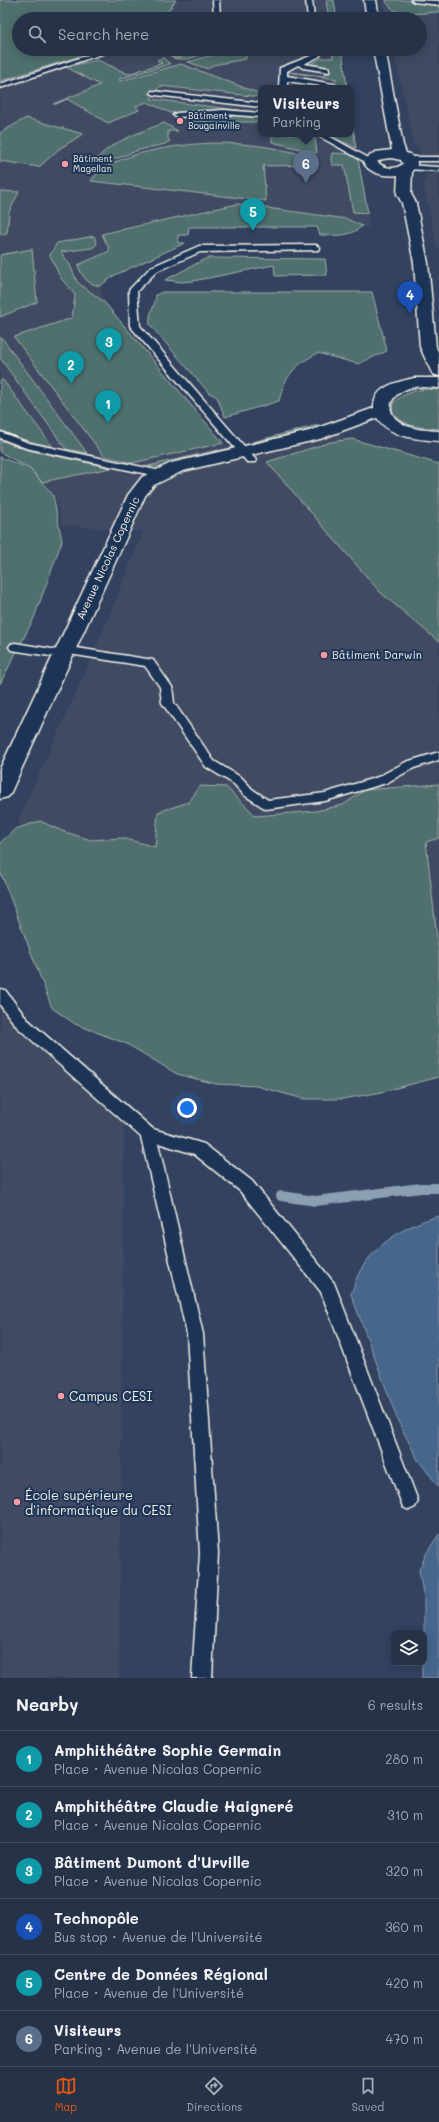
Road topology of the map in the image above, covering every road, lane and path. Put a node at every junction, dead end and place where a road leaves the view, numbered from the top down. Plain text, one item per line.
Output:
1 (216, 0) edge
2 (309, 0) edge
3 (370, 0) edge
4 (414, 0) edge
5 (439, 3) edge
6 (217, 12) edge
7 (310, 12) edge
8 (372, 12) edge
9 (92, 56) edge
10 (317, 56) edge
11 (380, 56) edge
12 (299, 63) junction
13 (326, 70) dead end
14 (283, 78) junction
15 (283, 85) edge
16 (327, 85) edge
17 (0, 86) edge
18 (155, 93) dead end
19 (258, 105) edge
20 (177, 115) dead end
21 (258, 115) edge
22 (396, 134) junction
23 (325, 137) edge
24 (439, 159) edge
25 (374, 162) junction
26 (405, 163) junction
27 (439, 168) edge
28 (404, 194) junction
29 (316, 248) dead end
30 (428, 347) junction
31 (439, 371) edge
32 (418, 372) junction
33 (439, 383) edge
34 (380, 411) junction
35 (403, 430) junction
36 (314, 434) junction
37 (0, 435) edge
38 (439, 437) edge
39 (247, 456) junction
40 (161, 474) junction
41 (15, 647) dead end
42 (63, 652) junction
43 (439, 756) edge
44 (0, 792) edge
45 (0, 994) edge
46 (148, 1134) junction
47 (409, 1500) dead end
48 (202, 1678) edge

1 - 6 lane
2 - 7 lane
3 - 8 street
4 - 5 lane
9 - 17 lane
10 - 12 lane
11 - 22 street
12 - 13 lane
12 - 14 lane
14 - 15 lane
14 - 16 lane
18 - 19 lane
20 - 21 lane
22 - 25 street
22 - 26 street
23 - 25 lane
24 - 26 lane
25 - 26 street
25 - 28 street
26 - 27 lane
26 - 28 street
28 - 30 street
29 - 39 lane
30 - 31 street
30 - 32 street
32 - 33 street
32 - 34 street
34 - 35 street
34 - 36 street, Avenue Nicolas Copernic
35 - 36 street, Avenue Nicolas Copernic
35 - 38 street
36 - 39 street, Avenue Nicolas Copernic
37 - 40 lane
39 - 40 street, Avenue Nicolas Copernic
40 - 42 street, Avenue Nicolas Copernic
41 - 42 lane
42 - 43 lane
42 - 44 street, Avenue Nicolas Copernic
45 - 46 lane
46 - 47 lane
46 - 48 lane

